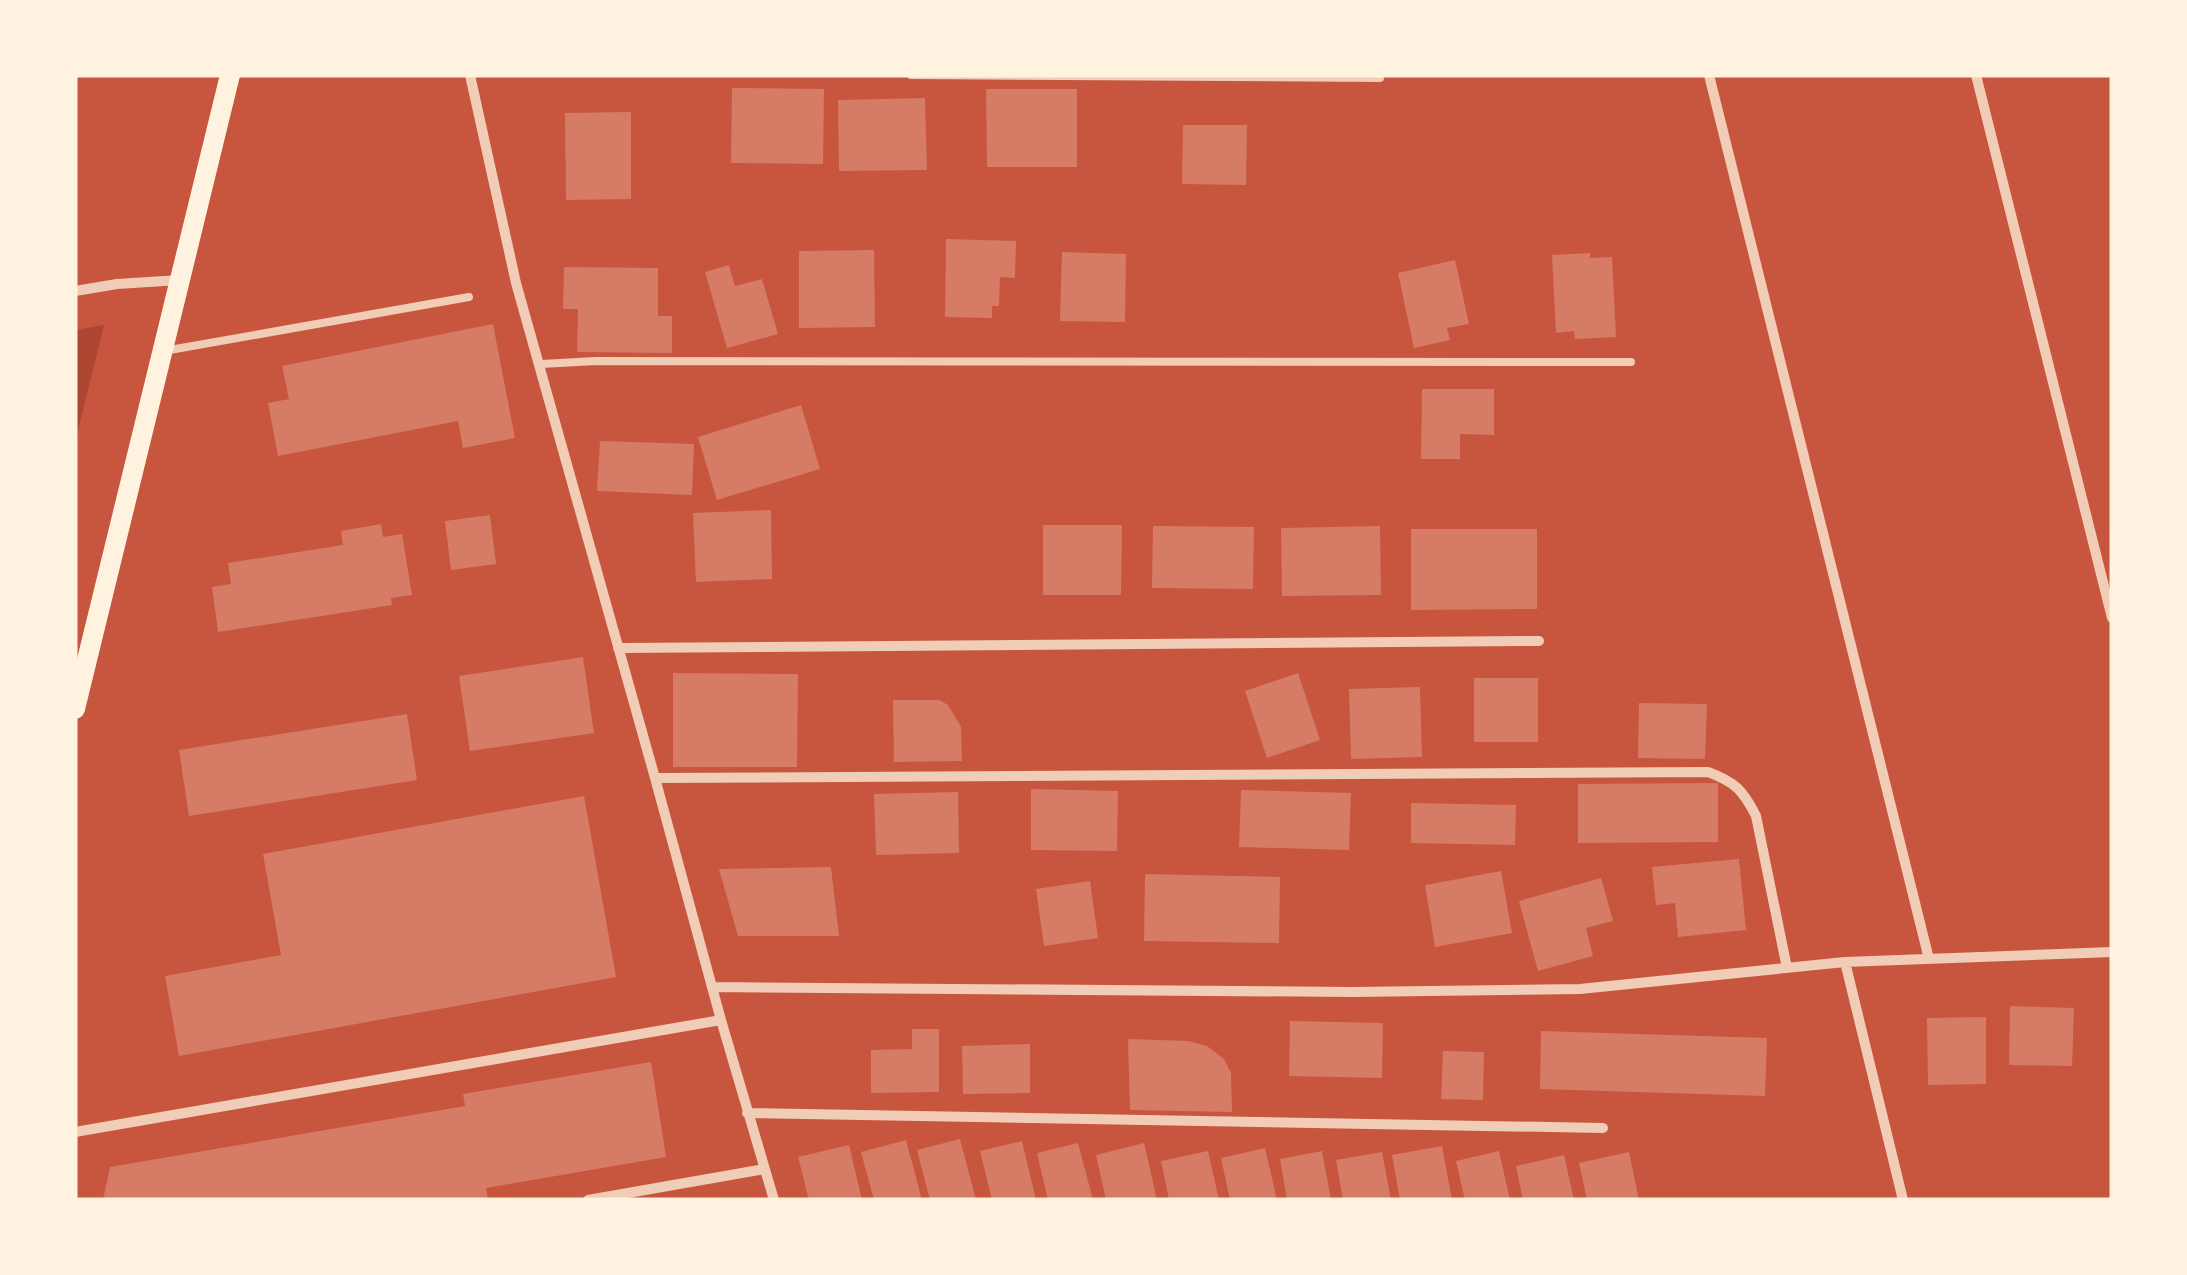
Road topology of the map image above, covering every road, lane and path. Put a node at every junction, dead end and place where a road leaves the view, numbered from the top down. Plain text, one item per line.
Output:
1 (230, 75) edge
2 (470, 75) edge
3 (911, 75) edge
4 (1709, 75) edge
5 (1976, 75) edge
6 (1380, 78) dead end
7 (180, 280) junction
8 (75, 291) edge
9 (469, 297) dead end
10 (162, 351) junction
11 (1631, 362) dead end
12 (541, 364) junction
13 (2112, 618) edge
14 (1539, 641) dead end
15 (618, 648) junction
16 (75, 709) edge
17 (656, 778) junction
18 (2112, 952) edge
19 (1929, 958) junction
20 (1844, 962) junction
21 (1786, 968) junction
22 (712, 987) junction
23 (720, 1020) junction
24 (747, 1113) junction
25 (1604, 1128) dead end
26 (75, 1132) edge
27 (765, 1169) junction
28 (588, 1200) edge
29 (774, 1200) edge
30 (1903, 1200) edge

1 - 7 main road
2 - 12 street
3 - 6 lane
4 - 19 street
5 - 13 street
7 - 8 street
7 - 10 main road
9 - 10 lane
10 - 16 main road
11 - 12 lane
12 - 15 street
14 - 15 street
15 - 17 street
17 - 21 street
17 - 22 street
18 - 19 street
19 - 20 street
20 - 21 street
20 - 30 street
21 - 22 street
22 - 23 street
23 - 24 street
23 - 26 street
24 - 25 street
24 - 27 street
27 - 28 street
27 - 29 street

